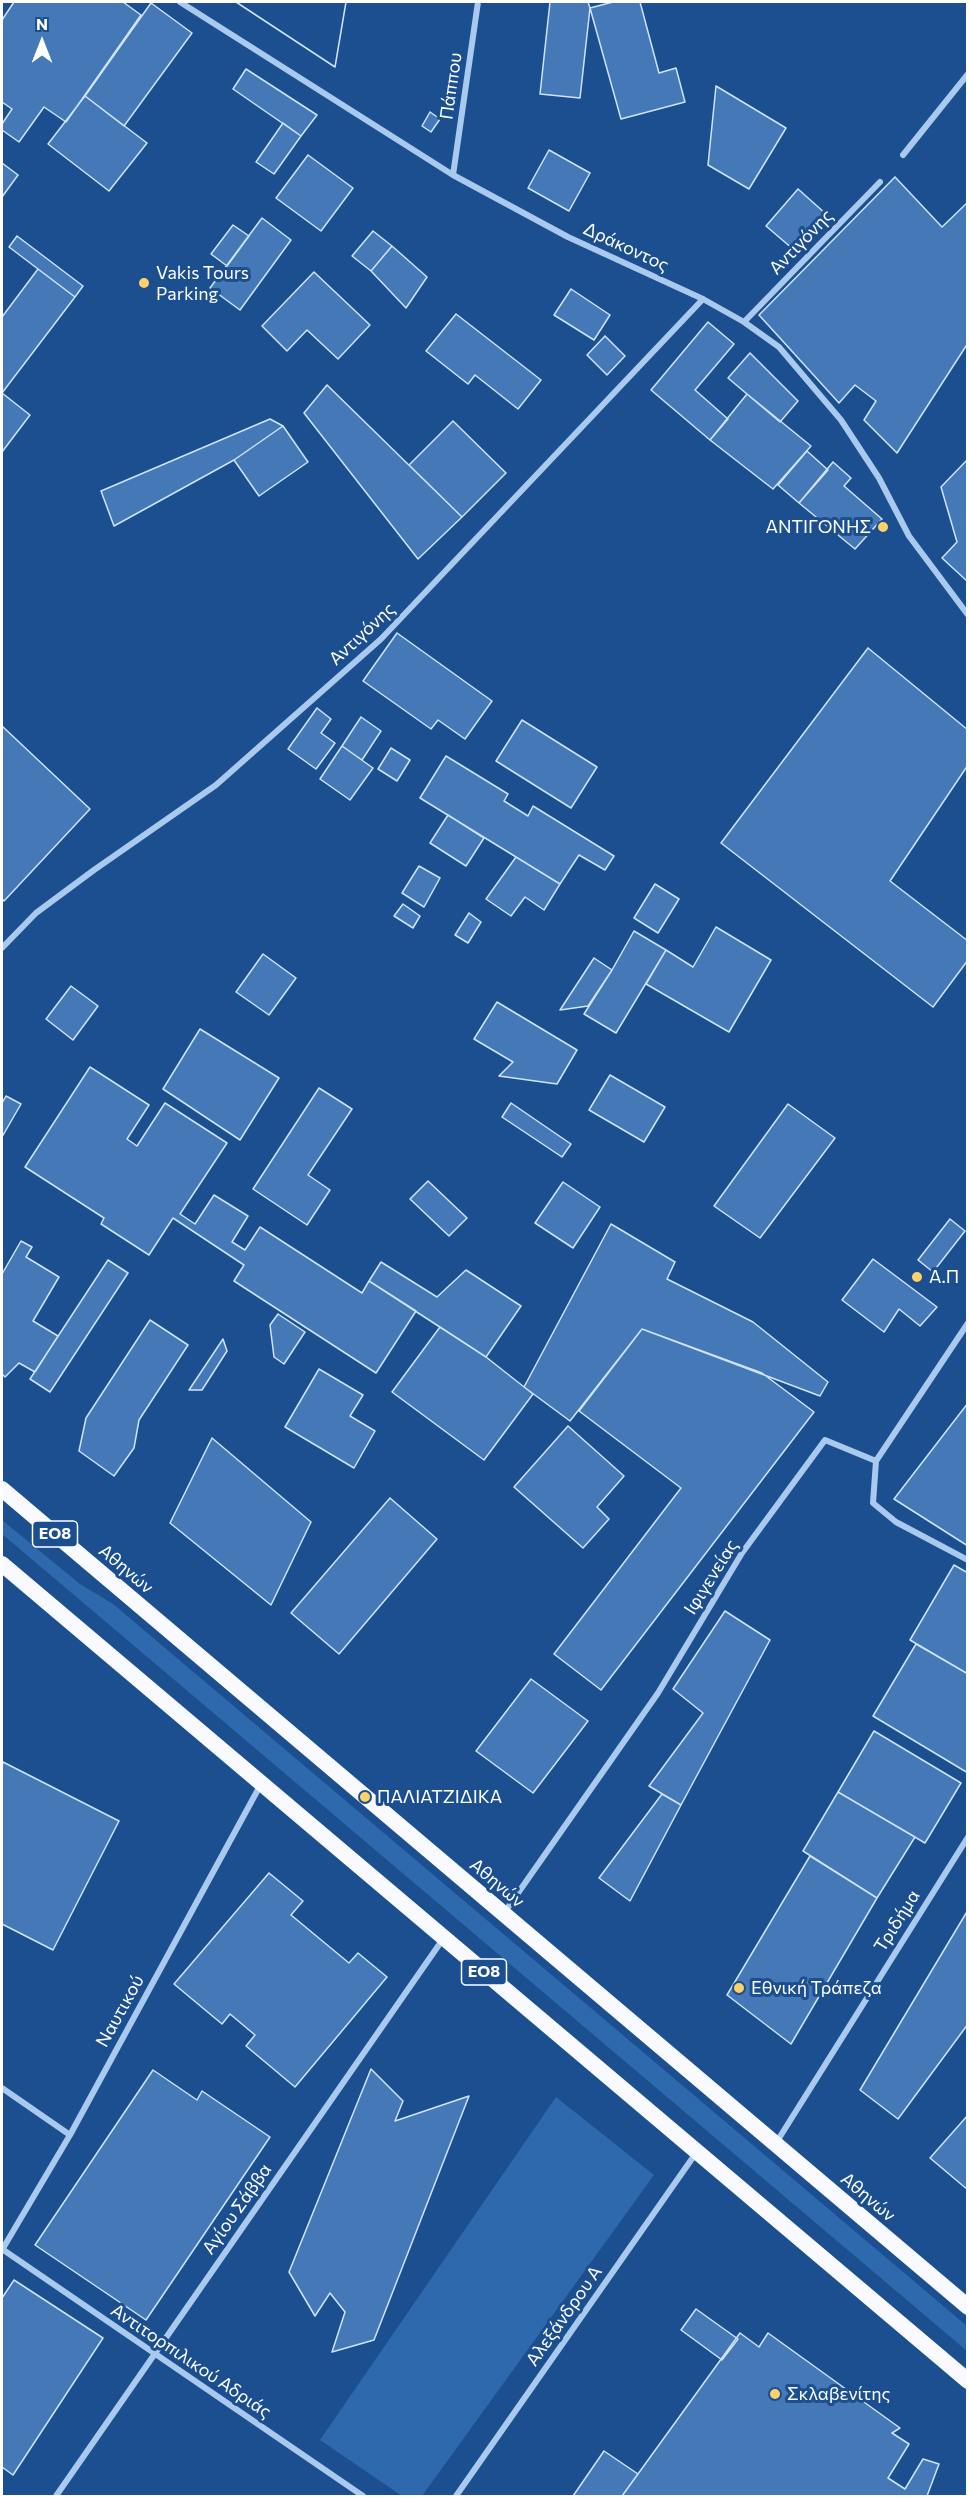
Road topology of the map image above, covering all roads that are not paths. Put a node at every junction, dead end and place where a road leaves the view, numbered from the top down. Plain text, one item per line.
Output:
1 (180, 2) edge
2 (478, 2) edge
3 (968, 74) edge
4 (903, 155) dead end
5 (453, 175) junction
6 (880, 182) dead end
7 (703, 299) junction
8 (744, 322) junction
9 (968, 615) edge
10 (2, 948) edge
11 (968, 1323) edge
12 (876, 1461) junction
13 (2, 1489) edge
14 (968, 1560) edge
15 (2, 1564) edge
16 (261, 1784) junction
17 (968, 1837) edge
18 (503, 1914) junction
19 (444, 1938) junction
20 (2, 2088) edge
21 (70, 2134) junction
22 (775, 2144) junction
23 (697, 2152) junction
24 (2, 2250) edge
25 (968, 2307) edge
26 (154, 2355) junction
27 (968, 2381) edge
28 (56, 2496) edge
29 (363, 2496) edge
30 (456, 2496) edge

1 - 5 street, Δράκοντος
2 - 5 street, Πάππου
3 - 4 street
5 - 7 street, Δράκοντος
6 - 8 street, Αντιγόνης
7 - 8 street, Δράκοντος
7 - 10 street, Αντιγόνης
8 - 9 street, Δράκοντος
11 - 12 street
12 - 14 street
12 - 18 street, Ιφιγενείας
13 - 18 highway, Αθηνών / ΕΟ8
15 - 16 highway, ΕΟ8
16 - 19 highway, ΕΟ8
16 - 21 street, Ναυτικού
17 - 22 street, Τριδήμα
18 - 22 highway, Αθηνών / ΕΟ8
19 - 23 highway, ΕΟ8
19 - 26 street, Αγίου Σάββα
20 - 21 street
21 - 24 street, Ναυτικού
22 - 25 highway, Αθηνών / ΕΟ8
23 - 27 highway, ΕΟ8
23 - 30 street, Αλεξάνδρου Α
24 - 26 street, Αντιτορπιλικού Αδριάς
26 - 28 street, Αγίου Σάββα
26 - 29 street, Αντιτορπιλικού Αδριάς

